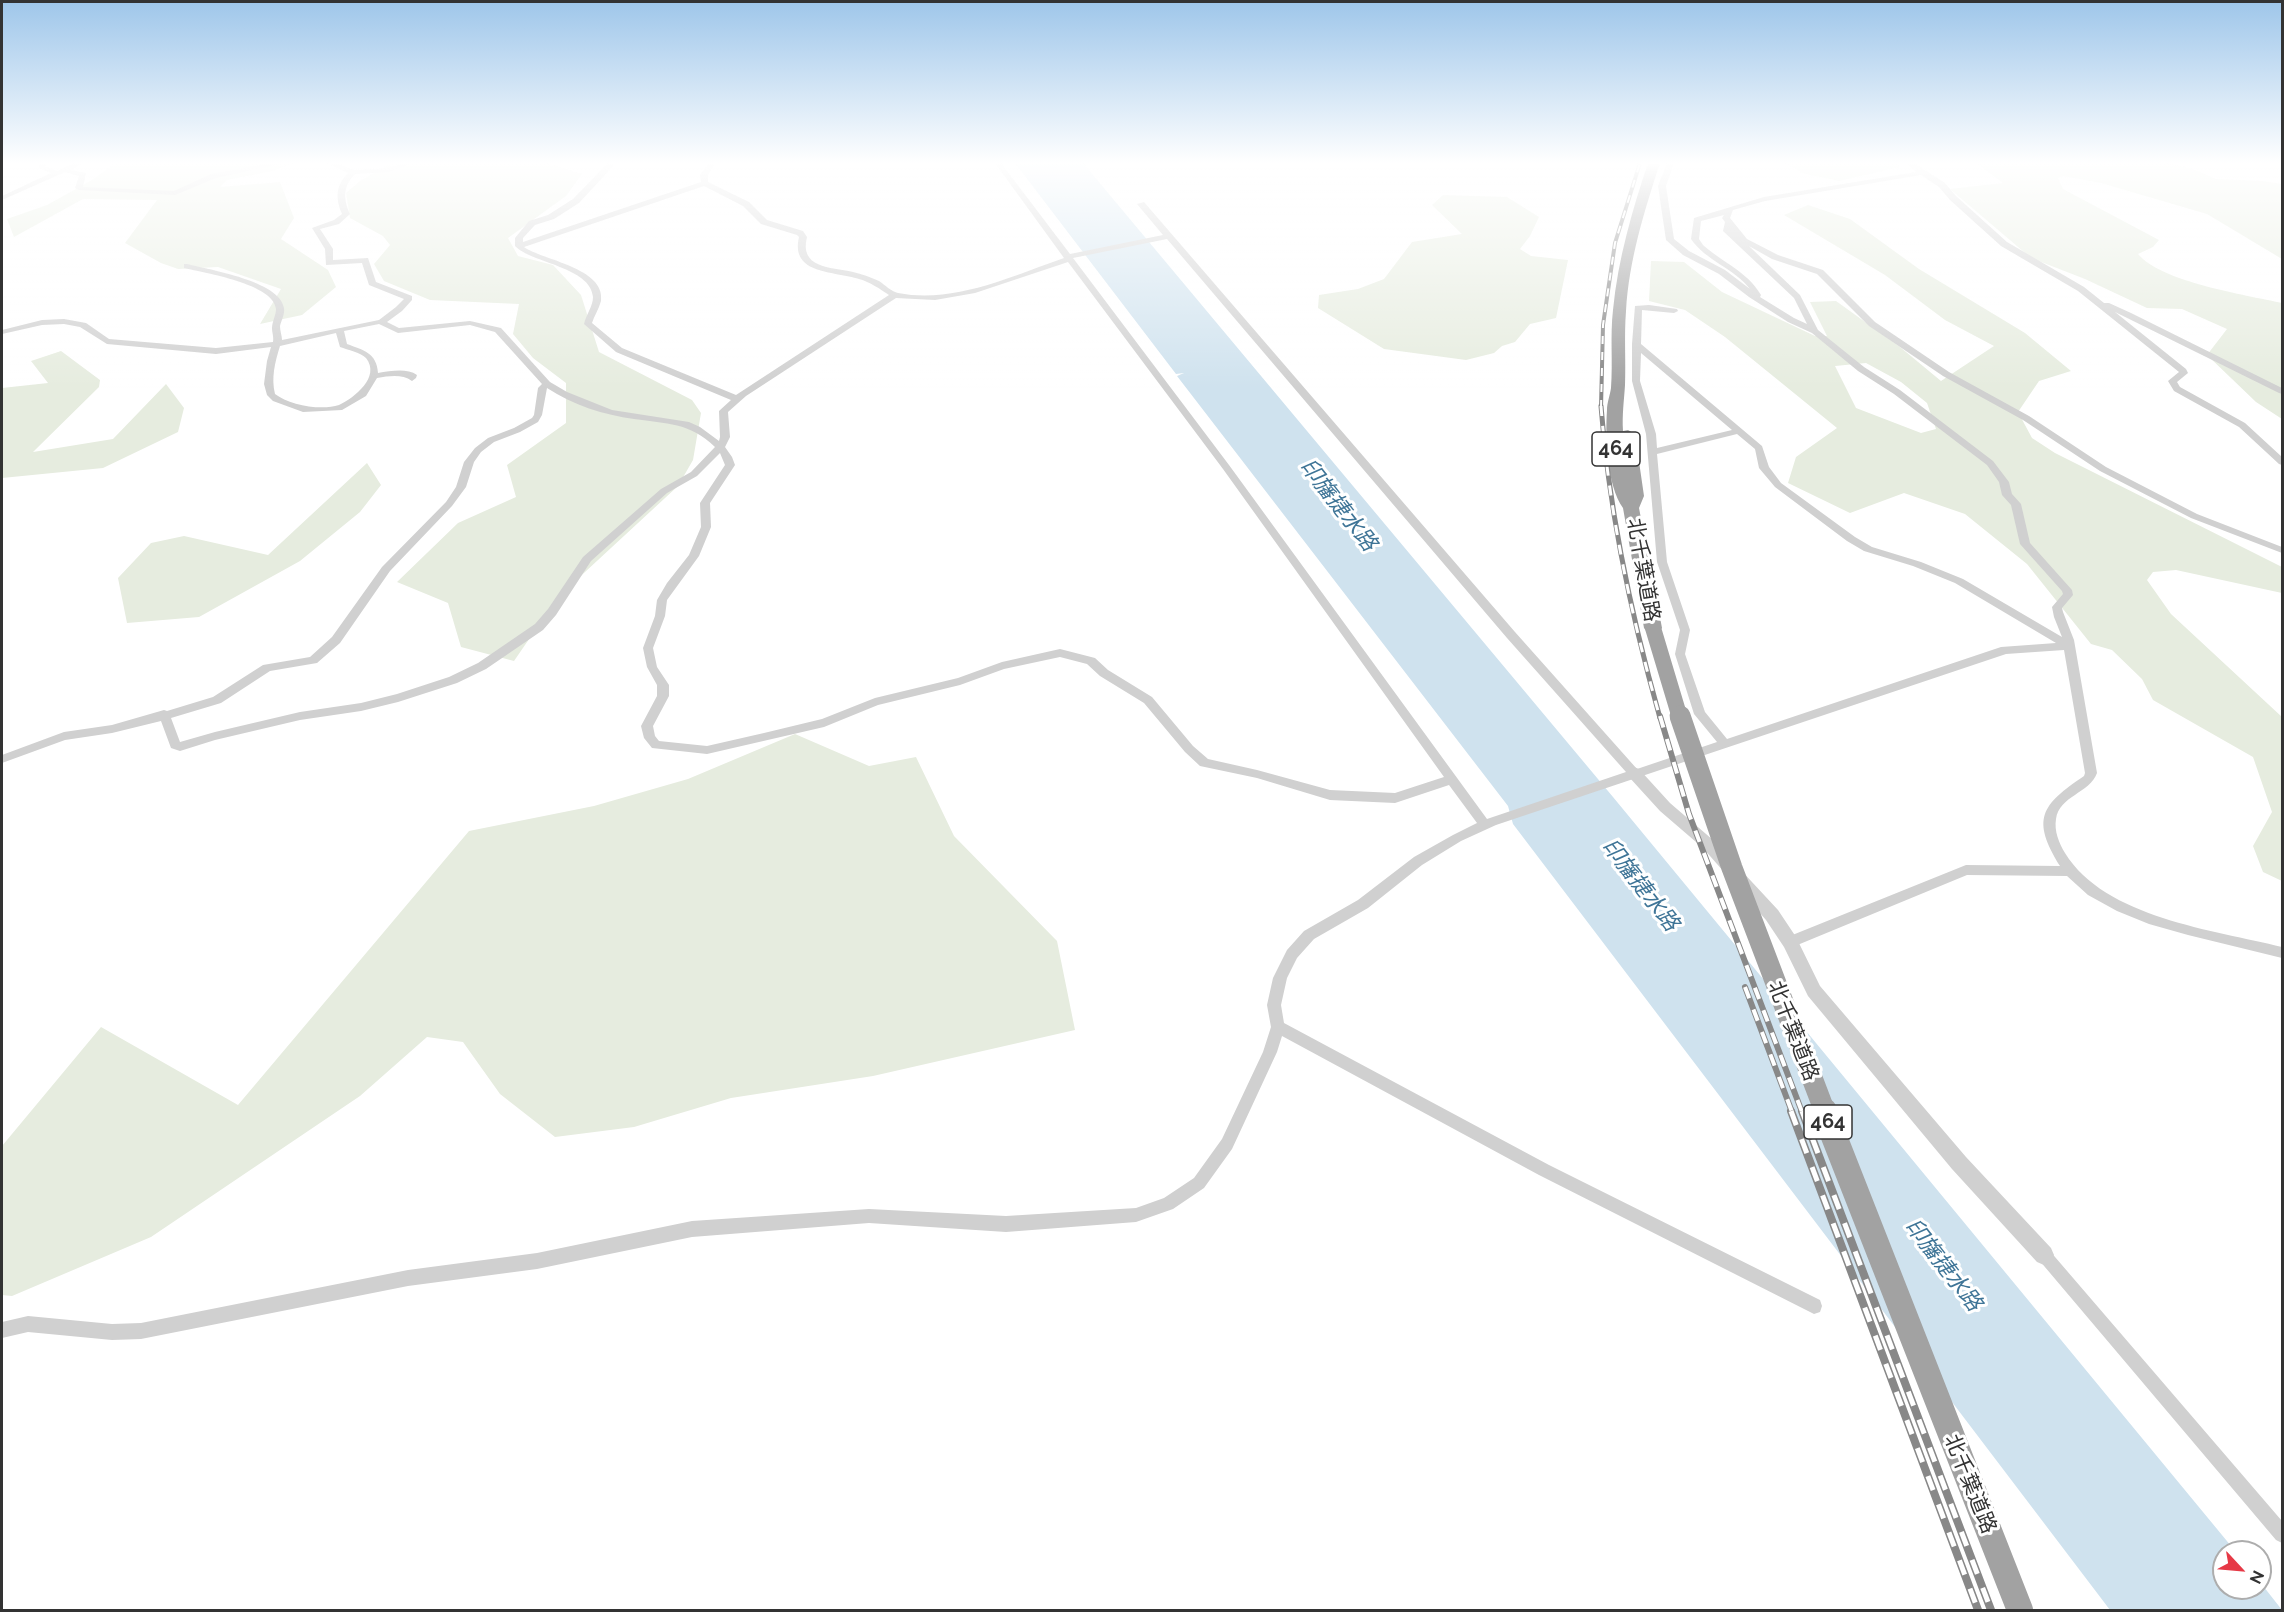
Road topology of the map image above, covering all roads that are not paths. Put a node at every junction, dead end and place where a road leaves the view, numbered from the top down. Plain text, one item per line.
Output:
1 (322, 238) edge
2 (519, 238) edge
3 (542, 238) edge
4 (802, 238) edge
5 (1057, 238) edge
6 (1159, 238) edge
7 (1171, 238) edge
8 (1632, 238) edge
9 (1670, 238) edge
10 (1695, 238) edge
11 (1736, 238) edge
12 (1742, 238) edge
13 (1998, 238) edge
14 (519, 246) junction
15 (1072, 257) junction
16 (187, 266) dead end
17 (894, 295) junction
18 (1752, 296) junction
19 (2096, 301) junction
20 (1674, 311) dead end
21 (381, 322) junction
22 (339, 329) junction
23 (1815, 331) junction
24 (2, 332) edge
25 (276, 344) junction
26 (1636, 344) junction
27 (374, 376) junction
28 (412, 378) dead end
29 (547, 384) junction
30 (1618, 388) junction
31 (2283, 391) edge
32 (737, 399) junction
33 (1739, 431) junction
34 (720, 447) junction
35 (1629, 453) junction
36 (1652, 453) junction
37 (2283, 462) edge
38 (1631, 508) junction
39 (2283, 550) edge
40 (2069, 646) junction
41 (164, 714) junction
42 (1724, 743) junction
43 (2, 759) edge
44 (1626, 776) junction
45 (1452, 779) junction
46 (1489, 824) junction
47 (2067, 872) junction
48 (1790, 942) junction
49 (2283, 953) edge
50 (1278, 1027) junction
51 (2044, 1256) joint
52 (1814, 1306) dead end
53 (2, 1330) edge
54 (2283, 1534) edge
55 (2020, 1611) edge

1 - 21 street
2 - 14 street
3 - 14 street
4 - 17 street
5 - 15 street
6 - 15 street
7 - 44 street
8 - 30 highway, 北千葉道路 / 464
9 - 18 street
10 - 18 street
11 - 23 street
12 - 39 street
13 - 19 street
14 - 32 street
15 - 17 street
15 - 45 street
16 - 25 street
17 - 32 street
18 - 23 street
19 - 31 street
19 - 37 street
20 - 26 street
21 - 22 street
21 - 29 street
22 - 25 street
22 - 27 street
23 - 40 street
24 - 25 street
25 - 27 street
26 - 33 street
26 - 36 street
27 - 28 street
29 - 34 street
29 - 41 street
30 - 35 highway, 北千葉道路 / 464
30 - 38 highway, 北千葉道路 / 464
32 - 34 street
33 - 36 street
33 - 40 street
34 - 41 street
34 - 45 street
35 - 36 street
35 - 38 highway, 北千葉道路 / 464
36 - 42 street
38 - 55 highway, 北千葉道路 / 464, bridge
40 - 42 street
40 - 47 street
41 - 43 street
42 - 44 street
44 - 46 street
44 - 48 street
45 - 46 street
46 - 50 street
47 - 48 street
47 - 49 street
48 - 51 street
50 - 52 street
50 - 53 street
51 - 54 street

